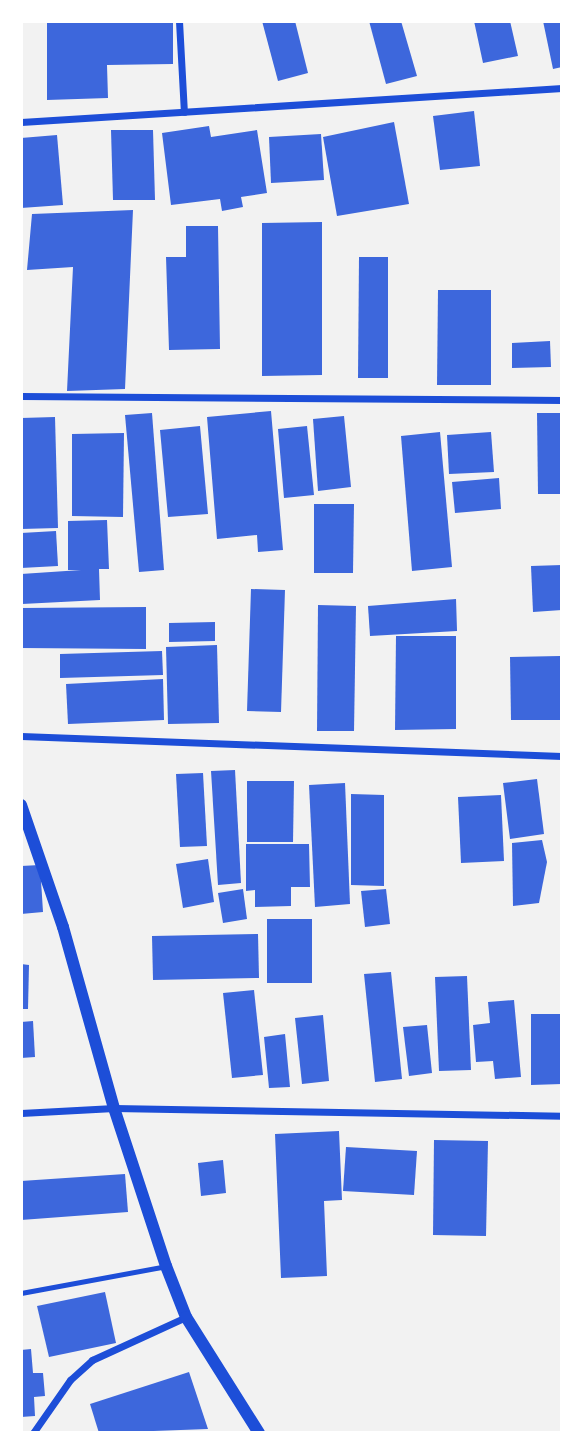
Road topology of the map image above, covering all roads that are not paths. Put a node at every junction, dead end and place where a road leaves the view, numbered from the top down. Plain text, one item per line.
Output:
1 (179, 21) edge
2 (562, 88) edge
3 (184, 112) junction
4 (21, 122) edge
5 (21, 396) edge
6 (562, 400) edge
7 (21, 736) edge
8 (562, 756) edge
9 (21, 805) edge
10 (114, 1108) junction
11 (21, 1113) edge
12 (562, 1116) edge
13 (166, 1266) junction
14 (21, 1293) edge
15 (186, 1317) junction
16 (33, 1433) edge
17 (259, 1433) edge

1 - 3 street
2 - 3 street
3 - 4 street
5 - 6 street
7 - 8 street
9 - 10 street
10 - 11 street
10 - 12 street
10 - 13 street
13 - 14 lane
13 - 15 street
15 - 16 street
15 - 17 street

